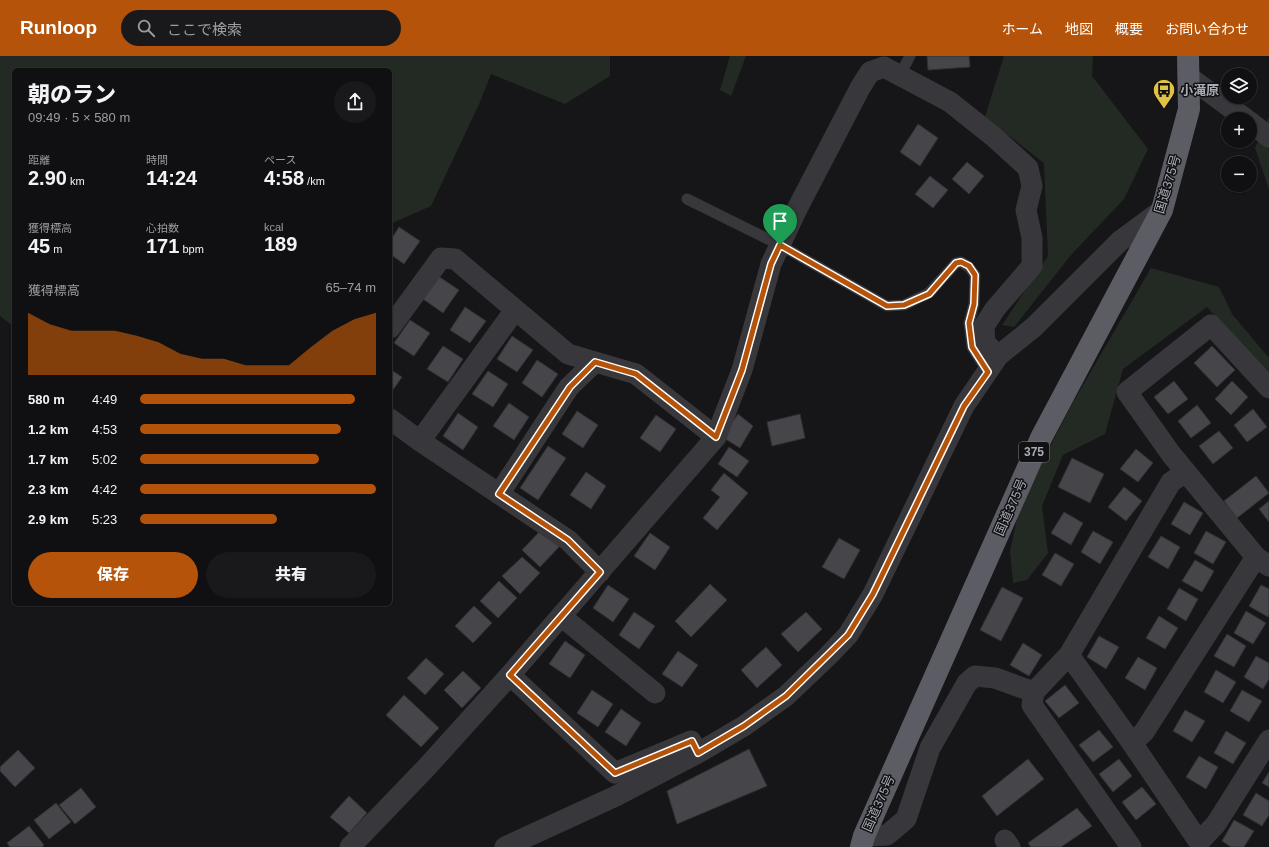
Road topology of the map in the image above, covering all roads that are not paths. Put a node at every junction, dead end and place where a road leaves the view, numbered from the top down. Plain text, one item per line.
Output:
1 (910, 56) edge
2 (1188, 56) edge
3 (900, 75) junction
4 (1189, 77) junction
5 (1236, 112) edge
6 (1257, 128) edge
7 (1269, 137) edge
8 (687, 199) dead end
9 (1162, 210) junction
10 (780, 245) junction
11 (515, 310) junction
12 (392, 325) edge
13 (595, 362) junction
14 (993, 364) junction
15 (1269, 388) edge
16 (392, 420) edge
17 (716, 437) junction
18 (420, 441) junction
19 (1186, 472) junction
20 (499, 494) junction
21 (1262, 561) edge
22 (600, 572) junction
23 (561, 616) junction
24 (1069, 655) junction
25 (510, 675) junction
26 (1034, 692) junction
27 (654, 693) dead end
28 (1269, 740) edge
29 (1132, 743) junction
30 (698, 753) junction
31 (862, 841) edge
32 (1195, 844) edge
33 (350, 847) edge
34 (505, 847) edge
35 (1131, 847) edge

1 - 3 lane
2 - 4 highway, 国道375号 / 375
3 - 10 street
3 - 14 street
4 - 5 street
4 - 9 highway, 国道375号 / 375
6 - 7 street
8 - 10 lane
9 - 14 street
9 - 31 highway, 国道375号 / 375
10 - 14 lane
10 - 17 street
11 - 12 street
11 - 13 street
11 - 18 street
13 - 17 street
13 - 20 street
14 - 30 street
15 - 19 street
16 - 18 street
17 - 22 street
18 - 20 street
19 - 21 street
19 - 24 street
20 - 22 street
21 - 29 street
22 - 23 street
23 - 25 street
23 - 27 street
24 - 26 street
24 - 29 street
25 - 30 street
25 - 33 street
26 - 31 street
26 - 35 street
28 - 32 street
29 - 32 street
30 - 34 street

